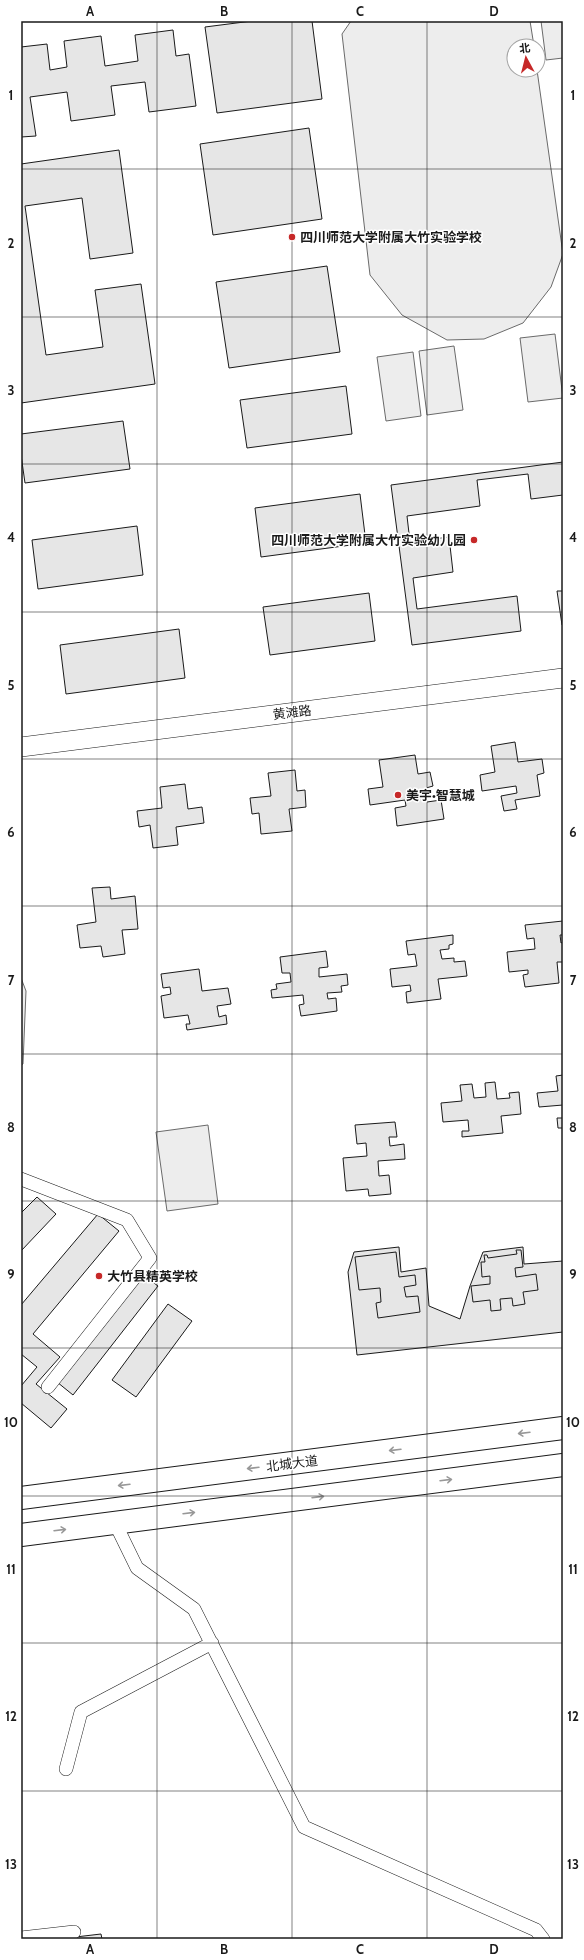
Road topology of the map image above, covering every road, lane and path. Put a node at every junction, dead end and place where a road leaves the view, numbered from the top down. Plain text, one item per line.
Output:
1 (563, 678) edge
2 (21, 747) edge
3 (21, 1179) edge
4 (48, 1387) dead end
5 (563, 1428) edge
6 (563, 1465) edge
7 (21, 1498) edge
8 (115, 1523) junction
9 (21, 1535) edge
10 (212, 1643) junction
11 (66, 1769) dead end
12 (74, 1932) dead end
13 (21, 1938) edge
14 (543, 1939) edge

1 - 2 street, 黄滩路
3 - 4 street
5 -> 7 highway, 北城大道
8 -> 6 highway
9 -> 8 highway
8 - 10 street
10 - 11 street
10 - 14 street
12 - 13 street

